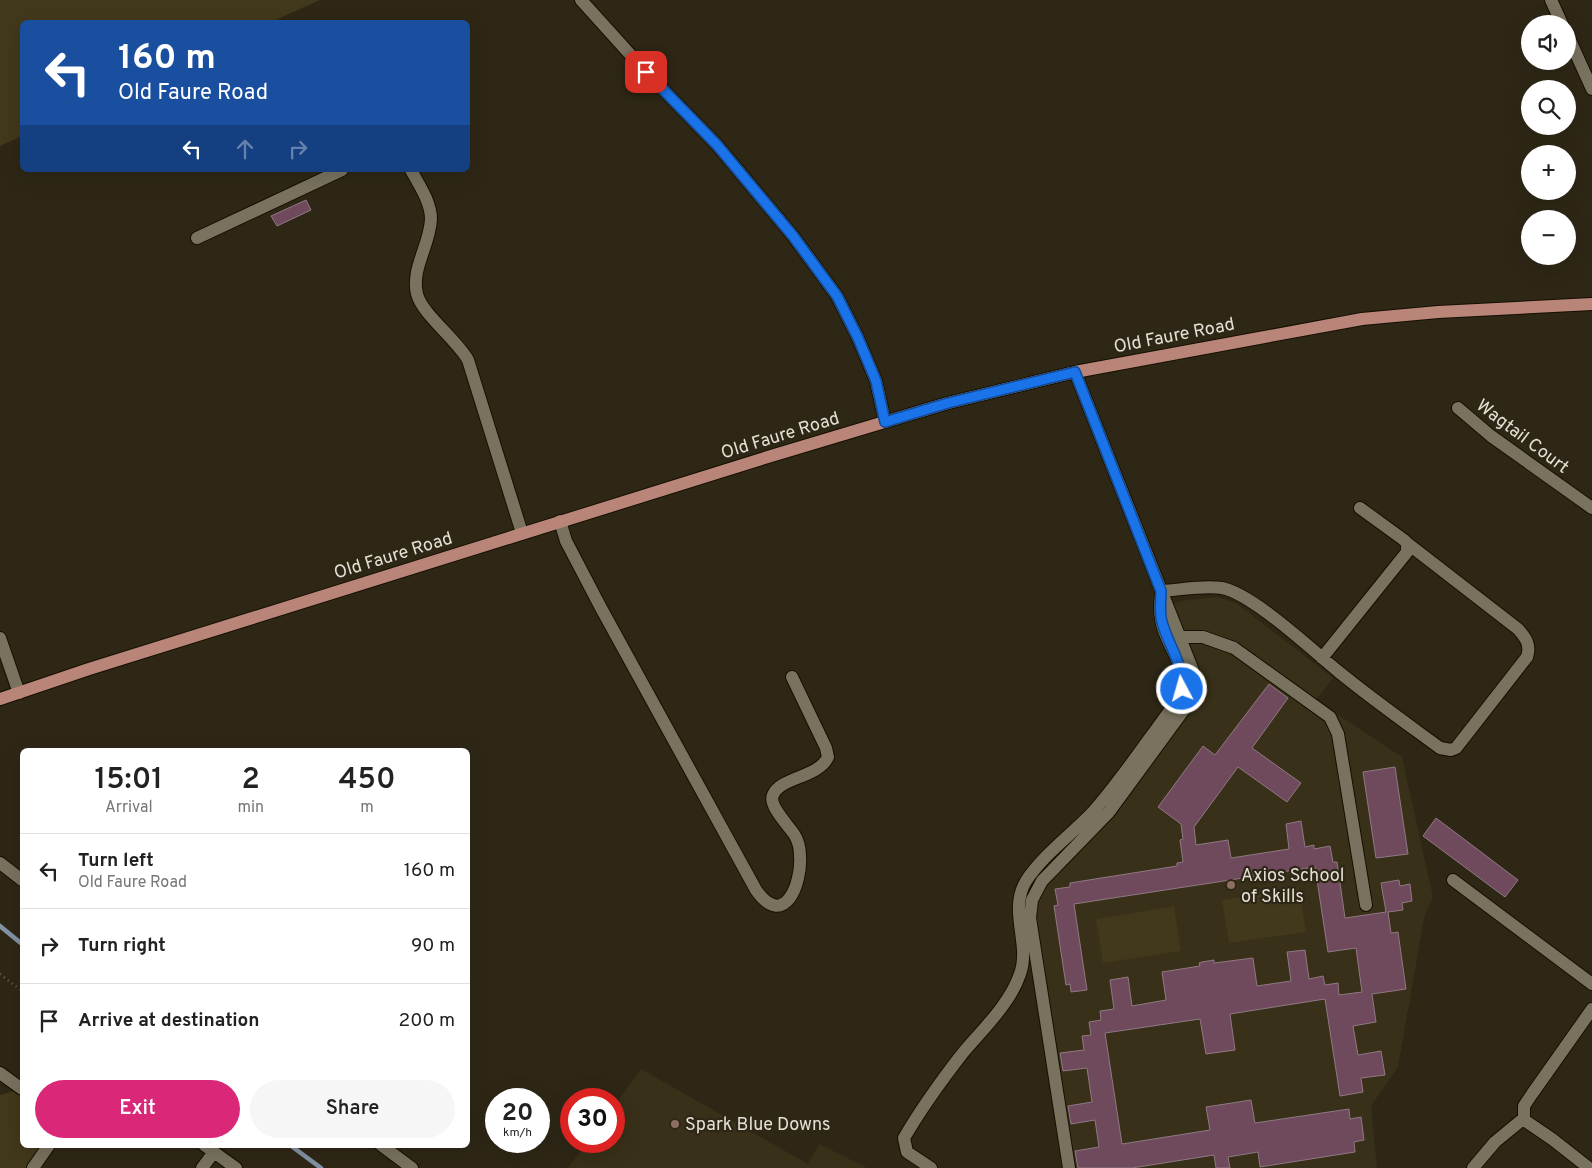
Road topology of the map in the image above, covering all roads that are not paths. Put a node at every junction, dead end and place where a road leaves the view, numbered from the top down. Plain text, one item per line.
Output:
1 (581, 0) edge
2 (1551, 0) edge
3 (1558, 15) edge
4 (1576, 54) edge
5 (1592, 89) edge
6 (338, 172) edge
7 (412, 172) edge
8 (197, 238) dead end
9 (1592, 304) edge
10 (1075, 372) junction
11 (1458, 408) dead end
12 (885, 422) junction
13 (1360, 508) dead end
14 (1592, 508) edge
15 (560, 521) junction
16 (522, 533) junction
17 (1407, 543) junction
18 (1161, 591) junction
19 (0, 638) edge
20 (1180, 638) junction
21 (1322, 658) junction
22 (792, 677) dead end
23 (19, 693) junction
24 (0, 699) edge
25 (0, 863) edge
26 (20, 878) edge
27 (1453, 880) dead end
28 (1366, 904) dead end
29 (1592, 984) edge
30 (1592, 1009) edge
31 (2, 1080) edge
32 (20, 1088) edge
33 (1524, 1118) junction
34 (47, 1148) edge
35 (209, 1148) edge
36 (385, 1148) edge
37 (33, 1168) edge
38 (202, 1168) edge
39 (236, 1168) edge
40 (412, 1168) edge
41 (931, 1168) edge
42 (1069, 1168) edge
43 (1474, 1168) edge
44 (1589, 1168) edge

1 - 12 street
2 - 3 street
4 - 5 street
6 - 8 street
7 - 16 street
9 - 10 main road, Old Faure Road
10 - 12 main road, Old Faure Road
10 - 18 street
11 - 14 street, Wagtail Court
12 - 15 main road, Old Faure Road
13 - 17 street
15 - 16 main road, Old Faure Road
15 - 22 street
16 - 23 main road, Old Faure Road
17 - 21 street
17 - 21 street
18 - 20 street
18 - 21 street
18 - 41 street
19 - 23 street
20 - 28 street
20 - 42 street
23 - 24 main road, Old Faure Road
25 - 26 street
27 - 29 street
30 - 33 street
31 - 32 street
33 - 43 street
33 - 44 street
34 - 37 street
35 - 38 street
35 - 39 street
36 - 40 street

